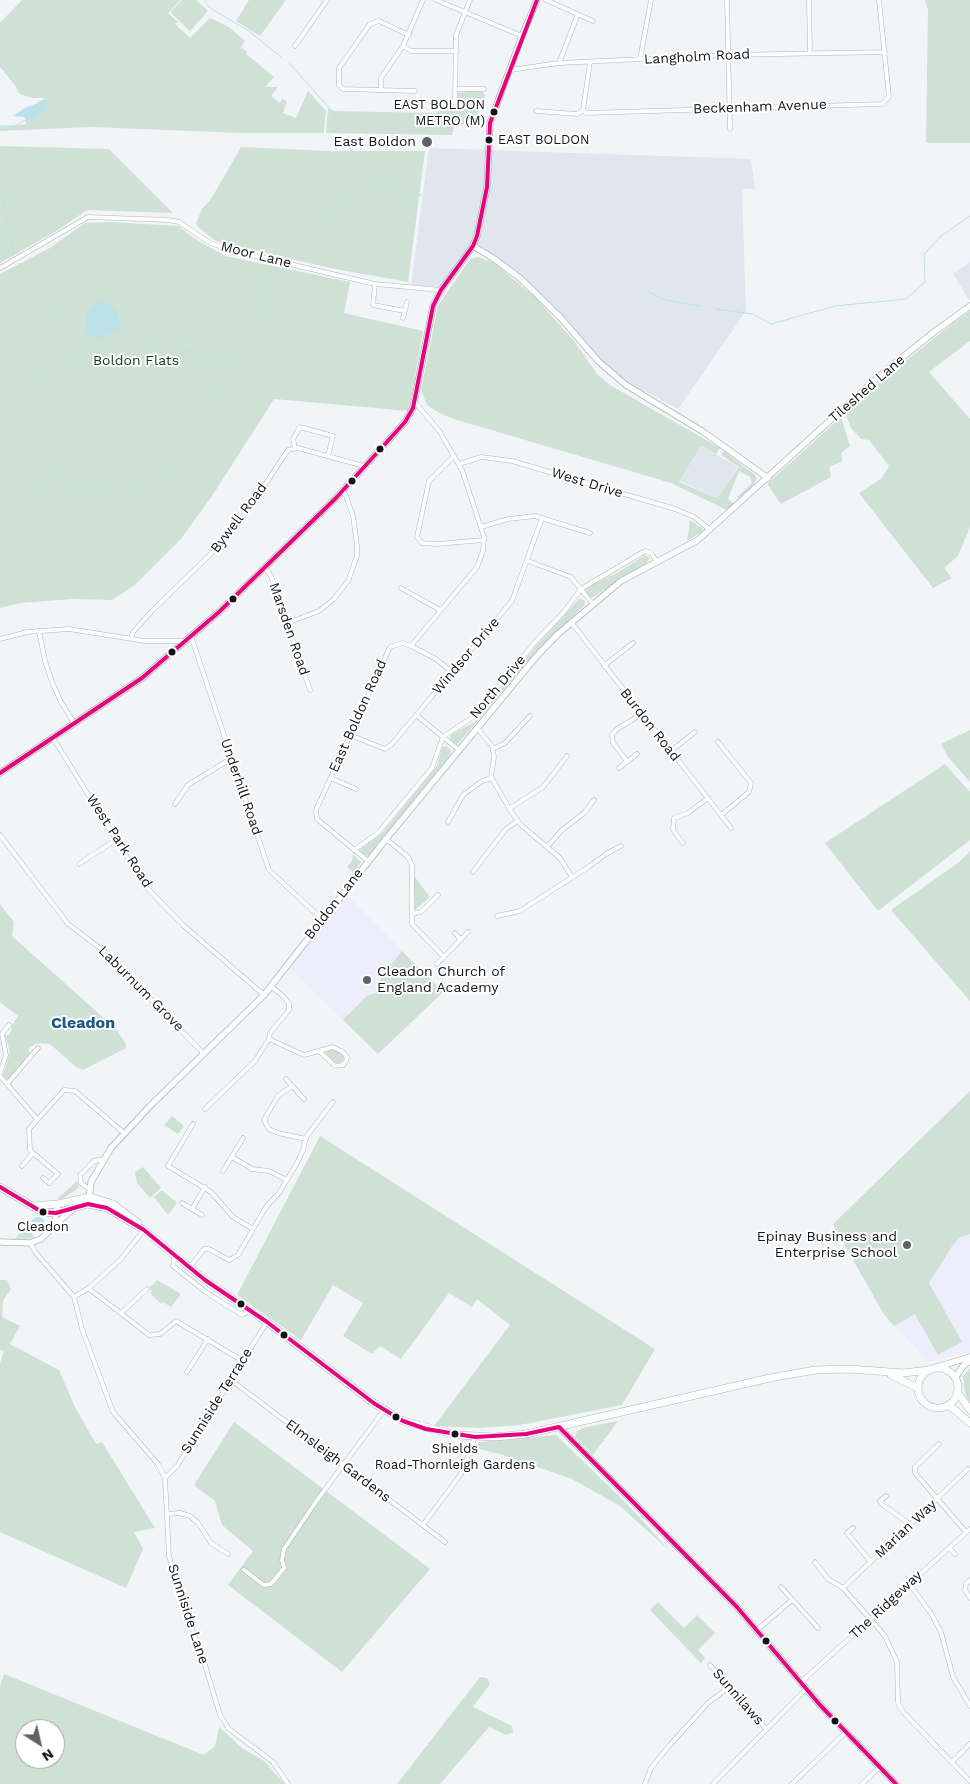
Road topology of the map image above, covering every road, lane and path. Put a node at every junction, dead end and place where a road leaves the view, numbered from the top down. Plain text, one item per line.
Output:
1 (327, 0) edge
2 (424, 0) edge
3 (436, 0) edge
4 (470, 0) edge
5 (537, 0) edge
6 (546, 0) edge
7 (651, 0) edge
8 (727, 0) edge
9 (809, 0) edge
10 (880, 0) edge
11 (465, 12) junction
12 (578, 14) junction
13 (593, 22) dead end
14 (408, 35) junction
15 (522, 36) junction
16 (295, 46) dead end
17 (403, 46) junction
18 (457, 52) junction
19 (885, 52) junction
20 (810, 53) junction
21 (728, 55) junction
22 (640, 60) junction
23 (590, 62) junction
24 (559, 63) junction
25 (510, 70) junction
26 (484, 88) dead end
27 (456, 89) junction
28 (382, 90) junction
29 (416, 91) dead end
30 (455, 104) dead end
31 (729, 108) junction
32 (583, 110) junction
33 (536, 111) dead end
34 (730, 129) dead end
35 (473, 246) junction
36 (0, 268) edge
37 (375, 284) junction
38 (441, 290) junction
39 (407, 302) dead end
40 (970, 306) edge
41 (404, 311) junction
42 (403, 318) dead end
43 (414, 401) junction
44 (295, 448) junction
45 (328, 456) junction
46 (454, 456) junction
47 (459, 464) junction
48 (364, 466) junction
49 (768, 478) junction
50 (342, 492) junction
51 (542, 518) junction
52 (481, 527) junction
53 (710, 530) junction
54 (590, 533) dead end
55 (484, 540) junction
56 (528, 561) junction
57 (657, 562) junction
58 (266, 569) junction
59 (401, 588) dead end
60 (581, 589) junction
61 (592, 603) junction
62 (440, 610) junction
63 (570, 622) junction
64 (287, 623) junction
65 (40, 631) junction
66 (191, 636) junction
67 (131, 638) junction
68 (0, 639) edge
69 (185, 641) junction
70 (633, 643) dead end
71 (411, 646) junction
72 (604, 666) junction
73 (452, 672) junction
74 (310, 690) dead end
75 (642, 714) junction
76 (416, 715) junction
77 (530, 716) dead end
78 (75, 724) junction
79 (477, 728) junction
80 (695, 732) dead end
81 (350, 735) junction
82 (443, 737) junction
83 (53, 738) junction
84 (718, 742) dead end
85 (493, 749) junction
86 (459, 750) junction
87 (671, 751) junction
88 (637, 754) dead end
89 (567, 756) dead end
90 (232, 758) junction
91 (627, 761) junction
92 (619, 768) dead end
93 (0, 773) edge
94 (331, 778) junction
95 (492, 778) junction
96 (356, 789) dead end
97 (708, 798) junction
98 (594, 800) dead end
99 (174, 804) dead end
100 (509, 809) junction
101 (721, 815) junction
102 (517, 821) junction
103 (448, 822) dead end
104 (731, 828) dead end
105 (0, 835) edge
106 (117, 839) junction
107 (386, 839) junction
108 (683, 843) dead end
109 (621, 846) dead end
110 (547, 847) junction
111 (354, 850) junction
112 (368, 861) junction
113 (79, 864) dead end
114 (473, 872) dead end
115 (572, 877) junction
116 (438, 895) dead end
117 (412, 914) junction
118 (497, 916) dead end
119 (322, 919) junction
120 (468, 932) dead end
121 (455, 933) dead end
122 (461, 940) junction
123 (444, 956) junction
124 (437, 964) dead end
125 (272, 986) junction
126 (264, 995) junction
127 (8, 1028) dead end
128 (269, 1039) junction
129 (35, 1049) dead end
130 (320, 1050) junction
131 (204, 1054) junction
132 (0, 1075) edge
133 (286, 1079) dead end
134 (7, 1084) junction
135 (292, 1086) junction
136 (304, 1098) dead end
137 (332, 1102) dead end
138 (205, 1109) dead end
139 (37, 1119) junction
140 (193, 1124) dead end
141 (124, 1133) junction
142 (243, 1138) dead end
143 (306, 1139) junction
144 (33, 1154) junction
145 (232, 1157) junction
146 (104, 1160) junction
147 (22, 1166) dead end
148 (223, 1171) dead end
149 (43, 1178) dead end
150 (287, 1180) junction
151 (0, 1187) edge
152 (205, 1187) junction
153 (89, 1197) junction
154 (182, 1202) dead end
155 (58, 1204) junction
156 (29, 1206) junction
157 (74, 1208) junction
158 (192, 1209) junction
159 (56, 1213) junction
160 (202, 1215) dead end
161 (54, 1226) junction
162 (254, 1229) junction
163 (144, 1230) junction
164 (0, 1242) edge
165 (30, 1243) junction
166 (175, 1256) junction
167 (189, 1267) junction
168 (88, 1288) junction
169 (147, 1289) dead end
170 (74, 1297) junction
171 (249, 1311) junction
172 (121, 1313) junction
173 (267, 1322) junction
174 (208, 1339) junction
175 (970, 1357) edge
176 (243, 1361) junction
177 (970, 1362) edge
178 (931, 1369) junction
179 (187, 1372) dead end
180 (886, 1373) junction
181 (956, 1377) junction
182 (231, 1380) junction
183 (918, 1388) junction
184 (958, 1393) junction
185 (949, 1405) junction
186 (384, 1410) junction
187 (970, 1410) edge
188 (970, 1423) edge
189 (559, 1427) junction
190 (475, 1438) junction
191 (939, 1444) dead end
192 (343, 1465) junction
193 (968, 1469) dead end
194 (165, 1478) junction
195 (886, 1496) dead end
196 (938, 1499) junction
197 (167, 1514) junction
198 (423, 1525) junction
199 (911, 1525) junction
200 (853, 1528) dead end
201 (968, 1530) edge
202 (445, 1542) dead end
203 (949, 1548) junction
204 (228, 1554) dead end
205 (955, 1554) dead end
206 (816, 1562) dead end
207 (871, 1562) junction
208 (244, 1570) dead end
209 (970, 1580) edge
210 (910, 1583) junction
211 (781, 1587) dead end
212 (843, 1588) junction
213 (970, 1598) edge
214 (792, 1600) junction
215 (872, 1618) junction
216 (818, 1628) dead end
217 (757, 1630) junction
218 (710, 1665) dead end
219 (801, 1682) junction
220 (729, 1686) junction
221 (806, 1689) junction
222 (970, 1706) edge
223 (766, 1729) junction
224 (845, 1733) junction
225 (970, 1744) edge
226 (952, 1762) junction
227 (879, 1768) junction
228 (970, 1781) edge
229 (288, 1784) edge
230 (645, 1784) edge
231 (713, 1784) edge
232 (792, 1784) edge
233 (862, 1784) edge
234 (896, 1784) edge

1 - 16 street
2 - 14 street
3 - 11 street
4 - 11 street
5 - 15 street
6 - 12 street
7 - 22 street
8 - 21 street
9 - 20 street
10 - 19 street
11 - 15 street
11 - 18 street
12 - 13 street
12 - 24 street
14 - 17 street
14 - 28 street
15 - 25 street
17 - 18 street
17 - 28 street
18 - 27 street
19 - 20 street, Langholm Road
19 - 31 street, Beckenham Avenue
20 - 21 street, Langholm Road
21 - 22 street, Langholm Road
21 - 31 street
22 - 23 street, Langholm Road
23 - 24 street, Langholm Road
23 - 32 street
24 - 25 street, Langholm Road
25 - 35 street
26 - 27 street
27 - 30 street
28 - 29 street
31 - 32 street, Beckenham Avenue
31 - 34 street
32 - 33 street, Beckenham Avenue
35 - 38 street
35 - 49 street
36 - 37 street, Moor Lane
37 - 38 street, Moor Lane
37 - 41 street
38 - 43 street
39 - 41 street
40 - 49 street, Tileshed Lane
41 - 42 street
43 - 46 street
43 - 48 street
44 - 45 street
44 - 45 street
44 - 67 street, Bywell Road
45 - 48 street
46 - 47 street
46 - 55 street
47 - 52 street
47 - 53 street, West Drive
48 - 50 street
49 - 53 street, Tileshed Lane
50 - 58 street
50 - 64 street
51 - 52 street
51 - 54 street
51 - 56 street, Windsor Drive
52 - 55 street
53 - 57 street, Tileshed Lane
55 - 62 street
56 - 60 street
56 - 73 street, Windsor Drive
57 - 60 street, North Drive
57 - 61 street, Boldon Lane
58 - 64 street, Marsden Road
58 - 66 street
59 - 62 street
60 - 61 street
60 - 82 street, North Drive
61 - 63 street, Boldon Lane
62 - 71 street
63 - 72 street, Burdon Road
63 - 79 street, Boldon Lane
64 - 74 street, Marsden Road
65 - 67 street
65 - 68 street
65 - 78 street
66 - 69 street
66 - 90 street, Underhill Road
67 - 69 street
69 - 78 street
70 - 72 street
71 - 73 street
71 - 81 street, East Boldon Road
72 - 75 street, Burdon Road
73 - 76 street, Windsor Drive
75 - 87 street, Burdon Road
75 - 91 street
76 - 81 street, Windsor Drive
76 - 82 street
77 - 85 street
78 - 83 street
79 - 85 street
79 - 86 street, Boldon Lane
80 - 87 street
81 - 94 street, East Boldon Road
82 - 86 street
82 - 111 street
83 - 93 street
83 - 106 street, West Park Road
84 - 101 street
85 - 95 street
86 - 107 street, Boldon Lane
87 - 97 street, Burdon Road
88 - 91 street
89 - 100 street
90 - 99 street
90 - 119 street, Underhill Road
91 - 92 street
94 - 96 street
94 - 111 street, East Boldon Road
95 - 100 street
95 - 103 street
97 - 101 street, Burdon Road
97 - 108 street
98 - 110 street
100 - 102 street
101 - 104 street, Burdon Road
102 - 110 street
102 - 114 street
105 - 131 street, Laburnum Grove
106 - 113 street
106 - 126 street, West Park Road
107 - 112 street, Boldon Lane
107 - 117 street
109 - 115 street
110 - 115 street
111 - 112 street, East Boldon Road
112 - 119 street, Boldon Lane
115 - 118 street
116 - 117 street
117 - 123 street
119 - 125 street, Boldon Lane
120 - 122 street
121 - 122 street
122 - 123 street
123 - 124 street
125 - 126 street, Boldon Lane
125 - 128 street
126 - 131 street, Boldon Lane
127 - 132 street
128 - 130 street
128 - 138 street
129 - 134 street
130 - 130 street
131 - 141 street, Boldon Lane
132 - 134 street
133 - 135 street
134 - 139 street
135 - 136 street
135 - 143 street
137 - 143 street
139 - 141 street
139 - 144 street
140 - 152 street
141 - 146 street, Boldon Lane
142 - 145 street
143 - 150 street
144 - 147 street
144 - 149 street
145 - 148 street
145 - 150 street
146 - 153 street, Boldon Lane
146 - 153 street
150 - 162 street
151 - 156 highway
152 - 158 street
152 - 162 street
153 - 155 highway
153 - 157 highway
153 - 163 highway
154 - 158 street
155 - 156 highway
155 - 159 street
156 - 159 highway
157 - 159 highway
157 - 161 street
158 - 160 street
159 - 161 street
161 - 165 street
162 - 167 street
163 - 166 highway
163 - 168 street
164 - 165 street
165 - 170 street, Sunniside Lane
166 - 167 highway
166 - 171 street
167 - 171 highway
168 - 170 street
168 - 172 street
169 - 172 street
170 - 194 street, Sunniside Lane
171 - 173 highway
172 - 174 street
173 - 176 street, Sunniside Terrace
173 - 186 highway
174 - 176 street
174 - 179 street
175 - 178 street
176 - 182 street, Sunniside Terrace
177 - 181 street
178 - 180 highway
178 - 181 highway
178 - 183 highway
180 - 183 highway
180 - 189 highway
181 - 184 highway
182 - 192 street, Elmsleigh Gardens
182 - 194 street, Sunniside Terrace
183 - 185 highway
184 - 185 highway
184 - 187 highway
185 - 188 highway
186 - 190 highway
186 - 192 street
189 - 190 highway
189 - 217 street
190 - 198 street
191 - 196 street
192 - 198 street, Elmsleigh Gardens
192 - 208 street
193 - 196 street, Marian Way
194 - 197 street, Sunniside Lane
195 - 199 street
196 - 199 street, Marian Way
196 - 201 street
197 - 204 street
197 - 229 street, Sunniside Lane
198 - 202 street, Elmsleigh Gardens
199 - 207 street, Marian Way
200 - 207 street
201 - 203 street, The Ridgeway
203 - 205 street
203 - 210 street, The Ridgeway
206 - 212 street
207 - 212 street, Marian Way
209 - 213 street
210 - 215 street, The Ridgeway
210 - 222 street
211 - 214 street
212 - 215 street
214 - 216 street
214 - 217 street
215 - 219 street, The Ridgeway
215 - 226 street
217 - 219 street
218 - 220 street, Sunnilaws
219 - 221 street
220 - 223 street, Sunnilaws
220 - 230 street
221 - 223 street
221 - 224 street
223 - 231 street
224 - 227 street
224 - 232 street
225 - 226 street
226 - 228 street
227 - 233 street
227 - 234 street

